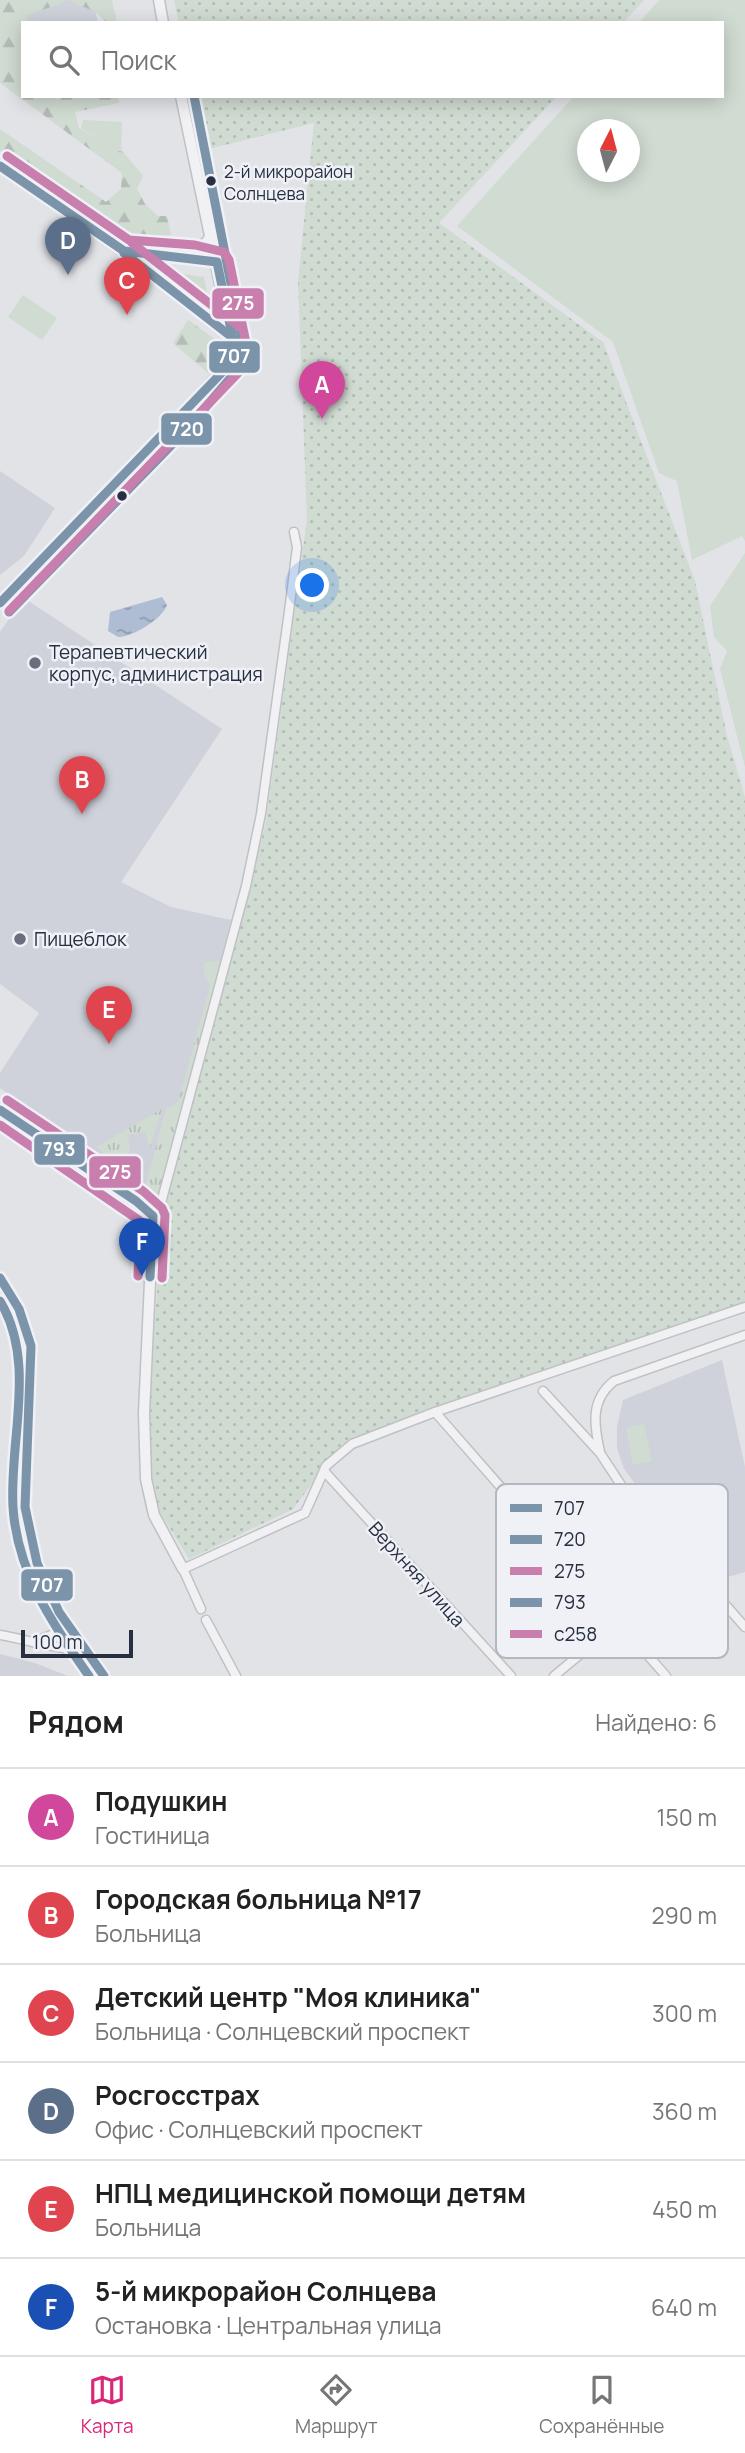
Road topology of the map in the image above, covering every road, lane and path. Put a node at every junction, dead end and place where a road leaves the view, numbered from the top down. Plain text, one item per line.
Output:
1 (159, 0) edge
2 (163, 21) edge
3 (181, 98) edge
4 (0, 166) edge
5 (212, 234) junction
6 (117, 247) junction
7 (186, 254) junction
8 (217, 262) junction
9 (195, 305) junction
10 (227, 307) junction
11 (233, 338) junction
12 (294, 532) dead end
13 (0, 603) edge
14 (0, 1110) edge
15 (153, 1216) junction
16 (0, 1278) edge
17 (745, 1307) edge
18 (745, 1335) edge
19 (543, 1391) dead end
20 (435, 1412) junction
21 (600, 1453) junction
22 (324, 1471) junction
23 (498, 1484) edge
24 (620, 1484) edge
25 (183, 1569) junction
26 (728, 1608) edge
27 (201, 1609) dead end
28 (59, 1612) junction
29 (206, 1620) dead end
30 (745, 1627) edge
31 (0, 1635) edge
32 (36, 1641) junction
33 (83, 1650) junction
34 (576, 1658) edge
35 (650, 1658) edge
36 (503, 1668) junction
37 (103, 1676) edge
38 (236, 1676) edge
39 (494, 1676) edge
40 (510, 1676) edge
41 (554, 1676) edge
42 (666, 1676) edge

1 - 2 street
3 - 5 street
4 - 6 street
5 - 7 street
5 - 8 street
6 - 7 street
6 - 9 street
7 - 8 street
8 - 10 street
9 - 10 street
9 - 11 street
10 - 11 street
11 - 13 street
12 - 15 street
14 - 15 street
15 - 25 street
16 - 28 street
17 - 20 street
18 - 21 street
19 - 21 street
20 - 22 street
20 - 23 street
21 - 24 street
22 - 25 street
22 - 36 street, Верхняя улица
25 - 27 street
26 - 30 street
28 - 32 street
28 - 33 street
29 - 38 street
31 - 32 street
32 - 33 street
33 - 37 street
34 - 41 street
35 - 42 street
36 - 39 street
36 - 40 street, Верхняя улица

